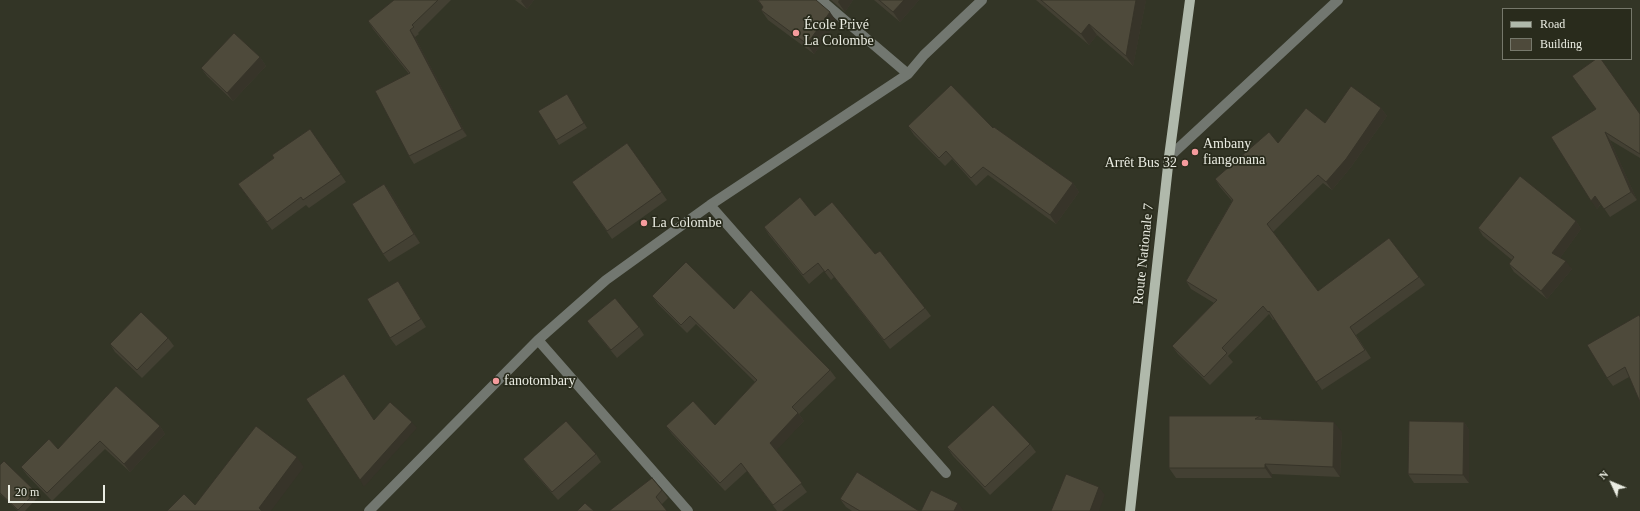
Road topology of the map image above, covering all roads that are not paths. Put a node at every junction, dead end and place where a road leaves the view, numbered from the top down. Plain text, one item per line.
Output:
1 (821, 0) edge
2 (982, 0) edge
3 (1190, 0) edge
4 (1338, 0) edge
5 (908, 74) junction
6 (1169, 157) junction
7 (710, 205) junction
8 (538, 340) junction
9 (946, 473) dead end
10 (369, 511) edge
11 (688, 511) edge
12 (1130, 511) edge

1 - 5 street
2 - 5 street
3 - 6 main road, Route Nationale 7
4 - 6 street
5 - 7 street
6 - 12 main road, Route Nationale 7
7 - 8 street
7 - 9 street
8 - 10 street
8 - 11 street

